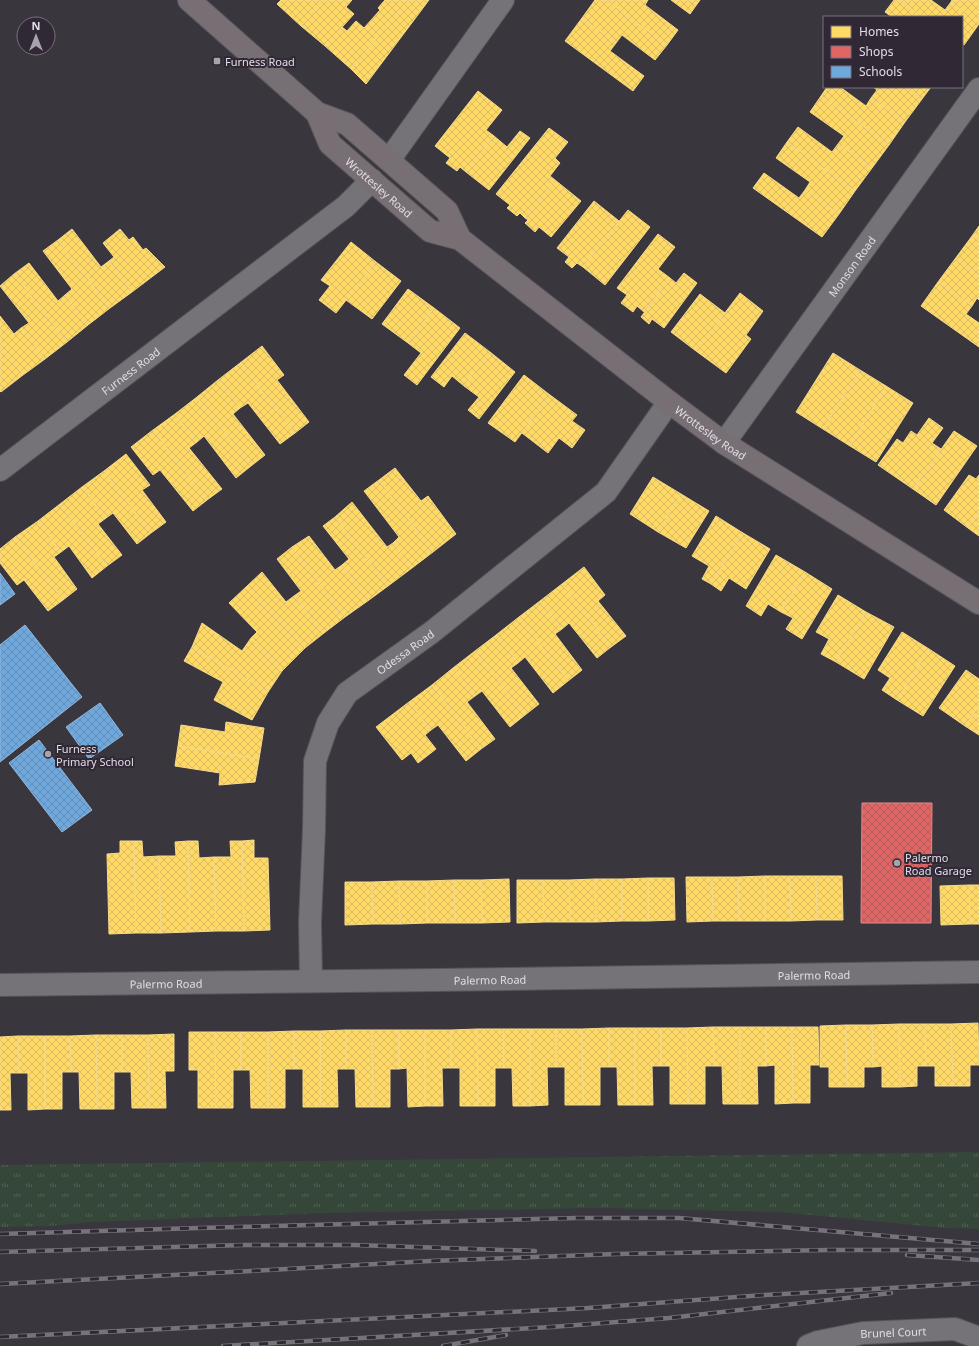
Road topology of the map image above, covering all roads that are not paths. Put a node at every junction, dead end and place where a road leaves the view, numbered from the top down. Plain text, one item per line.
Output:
1 (189, 0) edge
2 (503, 0) edge
3 (979, 89) edge
4 (317, 113) junction
5 (388, 160) junction
6 (372, 180) junction
7 (460, 239) junction
8 (669, 402) junction
9 (724, 443) junction
10 (0, 470) edge
11 (979, 603) edge
12 (979, 972) edge
13 (311, 981) junction
14 (0, 985) edge
15 (979, 1338) edge
16 (808, 1346) edge

1 - 4 main road, Wrottesley Road
2 - 5 street
3 - 9 street, Monson Road
4 - 5 main road, Wrottesley Road
4 - 6 main road, Wrottesley Road
5 - 7 main road, Wrottesley Road
6 - 7 main road, Wrottesley Road
6 - 10 street, Furness Road
7 - 8 main road, Wrottesley Road
8 - 9 main road, Wrottesley Road
8 - 13 street, Odessa Road
9 - 11 main road, Wrottesley Road
12 - 13 street, Palermo Road
13 - 14 street, Palermo Road
15 - 16 street, Brunel Court

